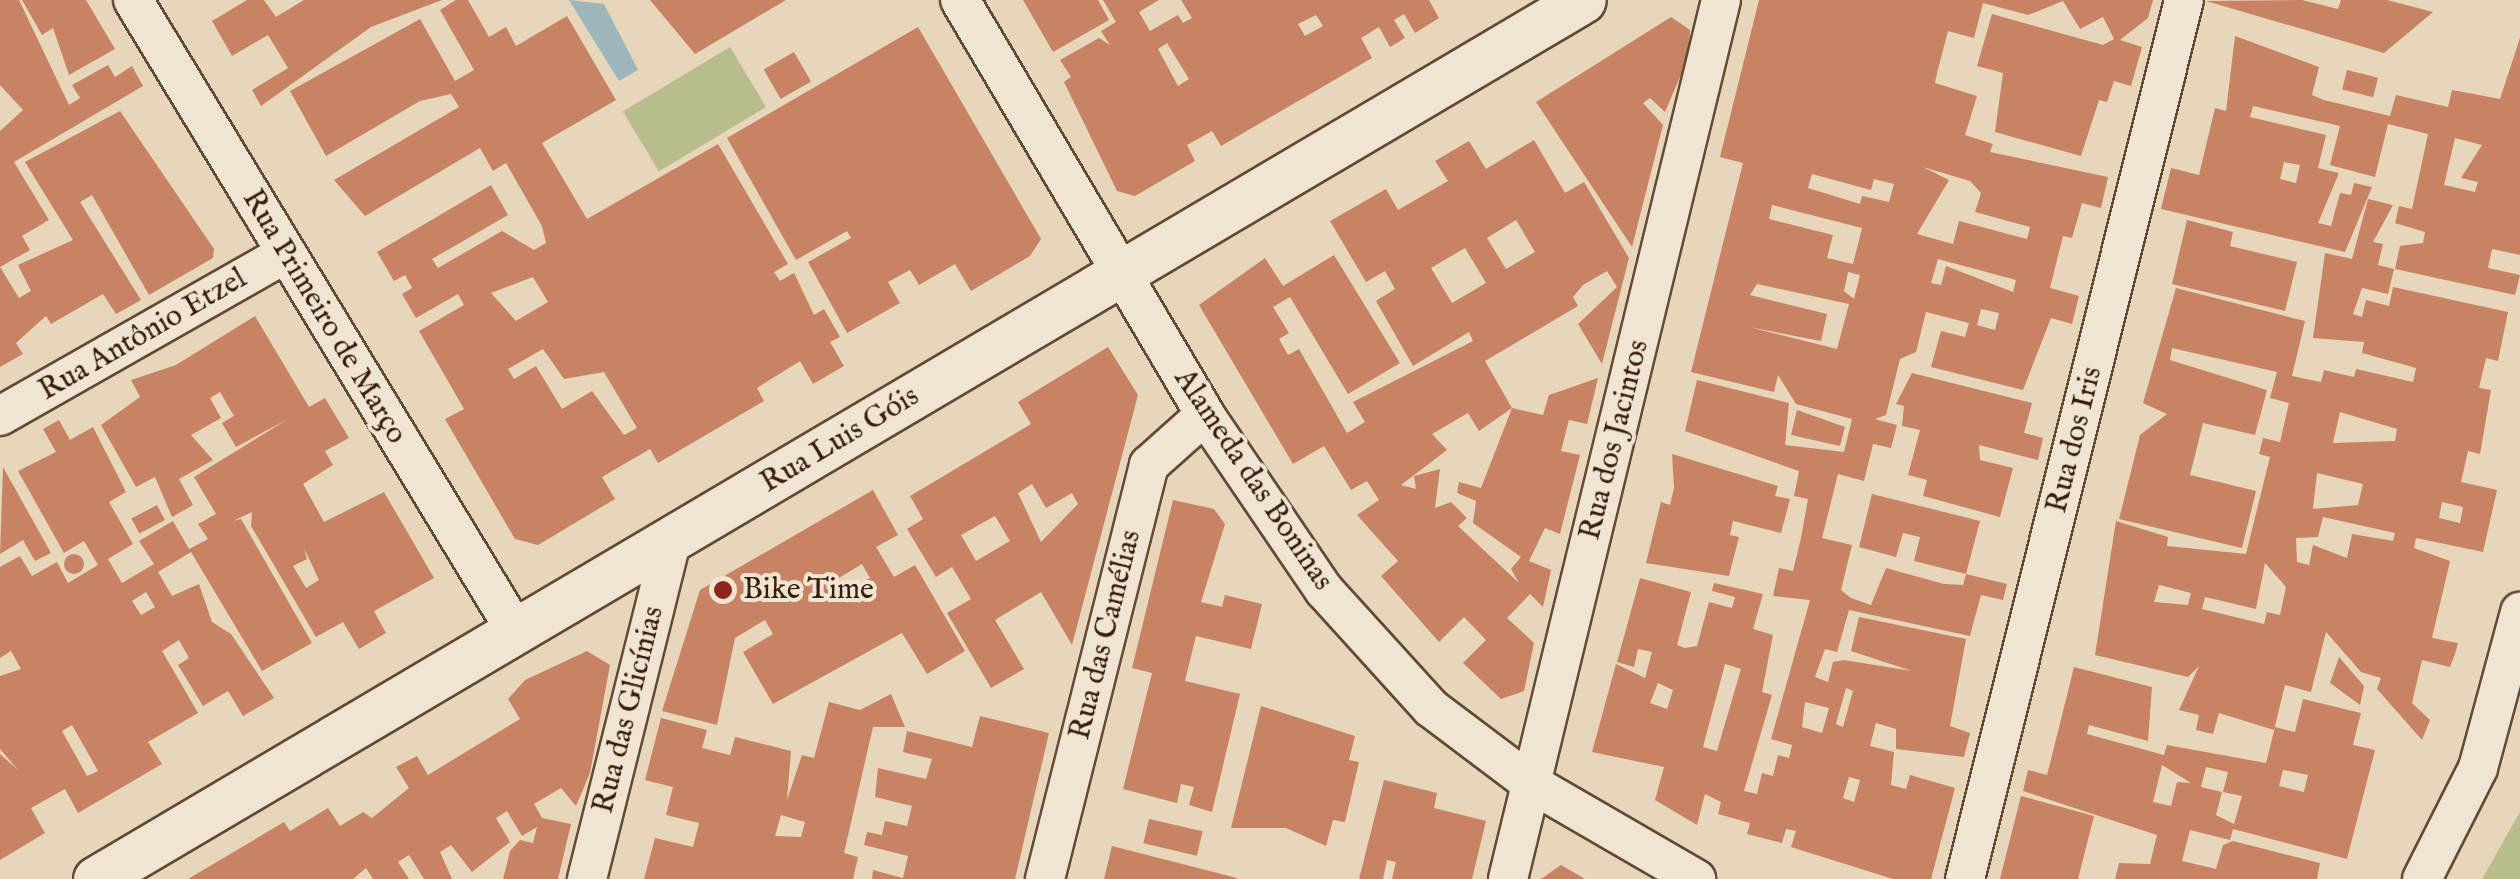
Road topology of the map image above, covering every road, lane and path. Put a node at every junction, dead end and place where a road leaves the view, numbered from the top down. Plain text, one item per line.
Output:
1 (133, 0) edge
2 (960, 0) edge
3 (1583, 0) edge
4 (1721, 0) edge
5 (2184, 0) edge
6 (285, 254) junction
7 (1121, 273) junction
8 (1205, 415) junction
9 (0, 416) edge
10 (670, 542) junction
11 (2520, 612) edge
12 (517, 633) junction
13 (1532, 784) junction
14 (117, 873) edge
15 (587, 879) edge
16 (1046, 879) edge
17 (1508, 879) edge
18 (1696, 879) edge
19 (1965, 879) edge
20 (2422, 879) edge

1 - 6 street, Rua Primeiro de Março
2 - 7 street, Alameda das Boninas
3 - 7 street, Rua Luis Góis
4 - 13 street, Rua dos Jacintos
5 - 19 street, Rua dos Iris
6 - 9 street, Rua Antônio Etzel
6 - 12 street, Rua Primeiro de Março
7 - 8 street, Alameda das Boninas
7 - 10 street, Rua Luis Góis
8 - 13 street, Alameda das Boninas
8 - 16 street, Rua das Camélias
10 - 12 street, Rua Luis Góis
10 - 15 street, Rua das Glicínias
11 - 20 street
12 - 14 street, Rua Luis Góis
13 - 17 street, Rua dos Jacintos
13 - 18 street, Alameda das Boninas

